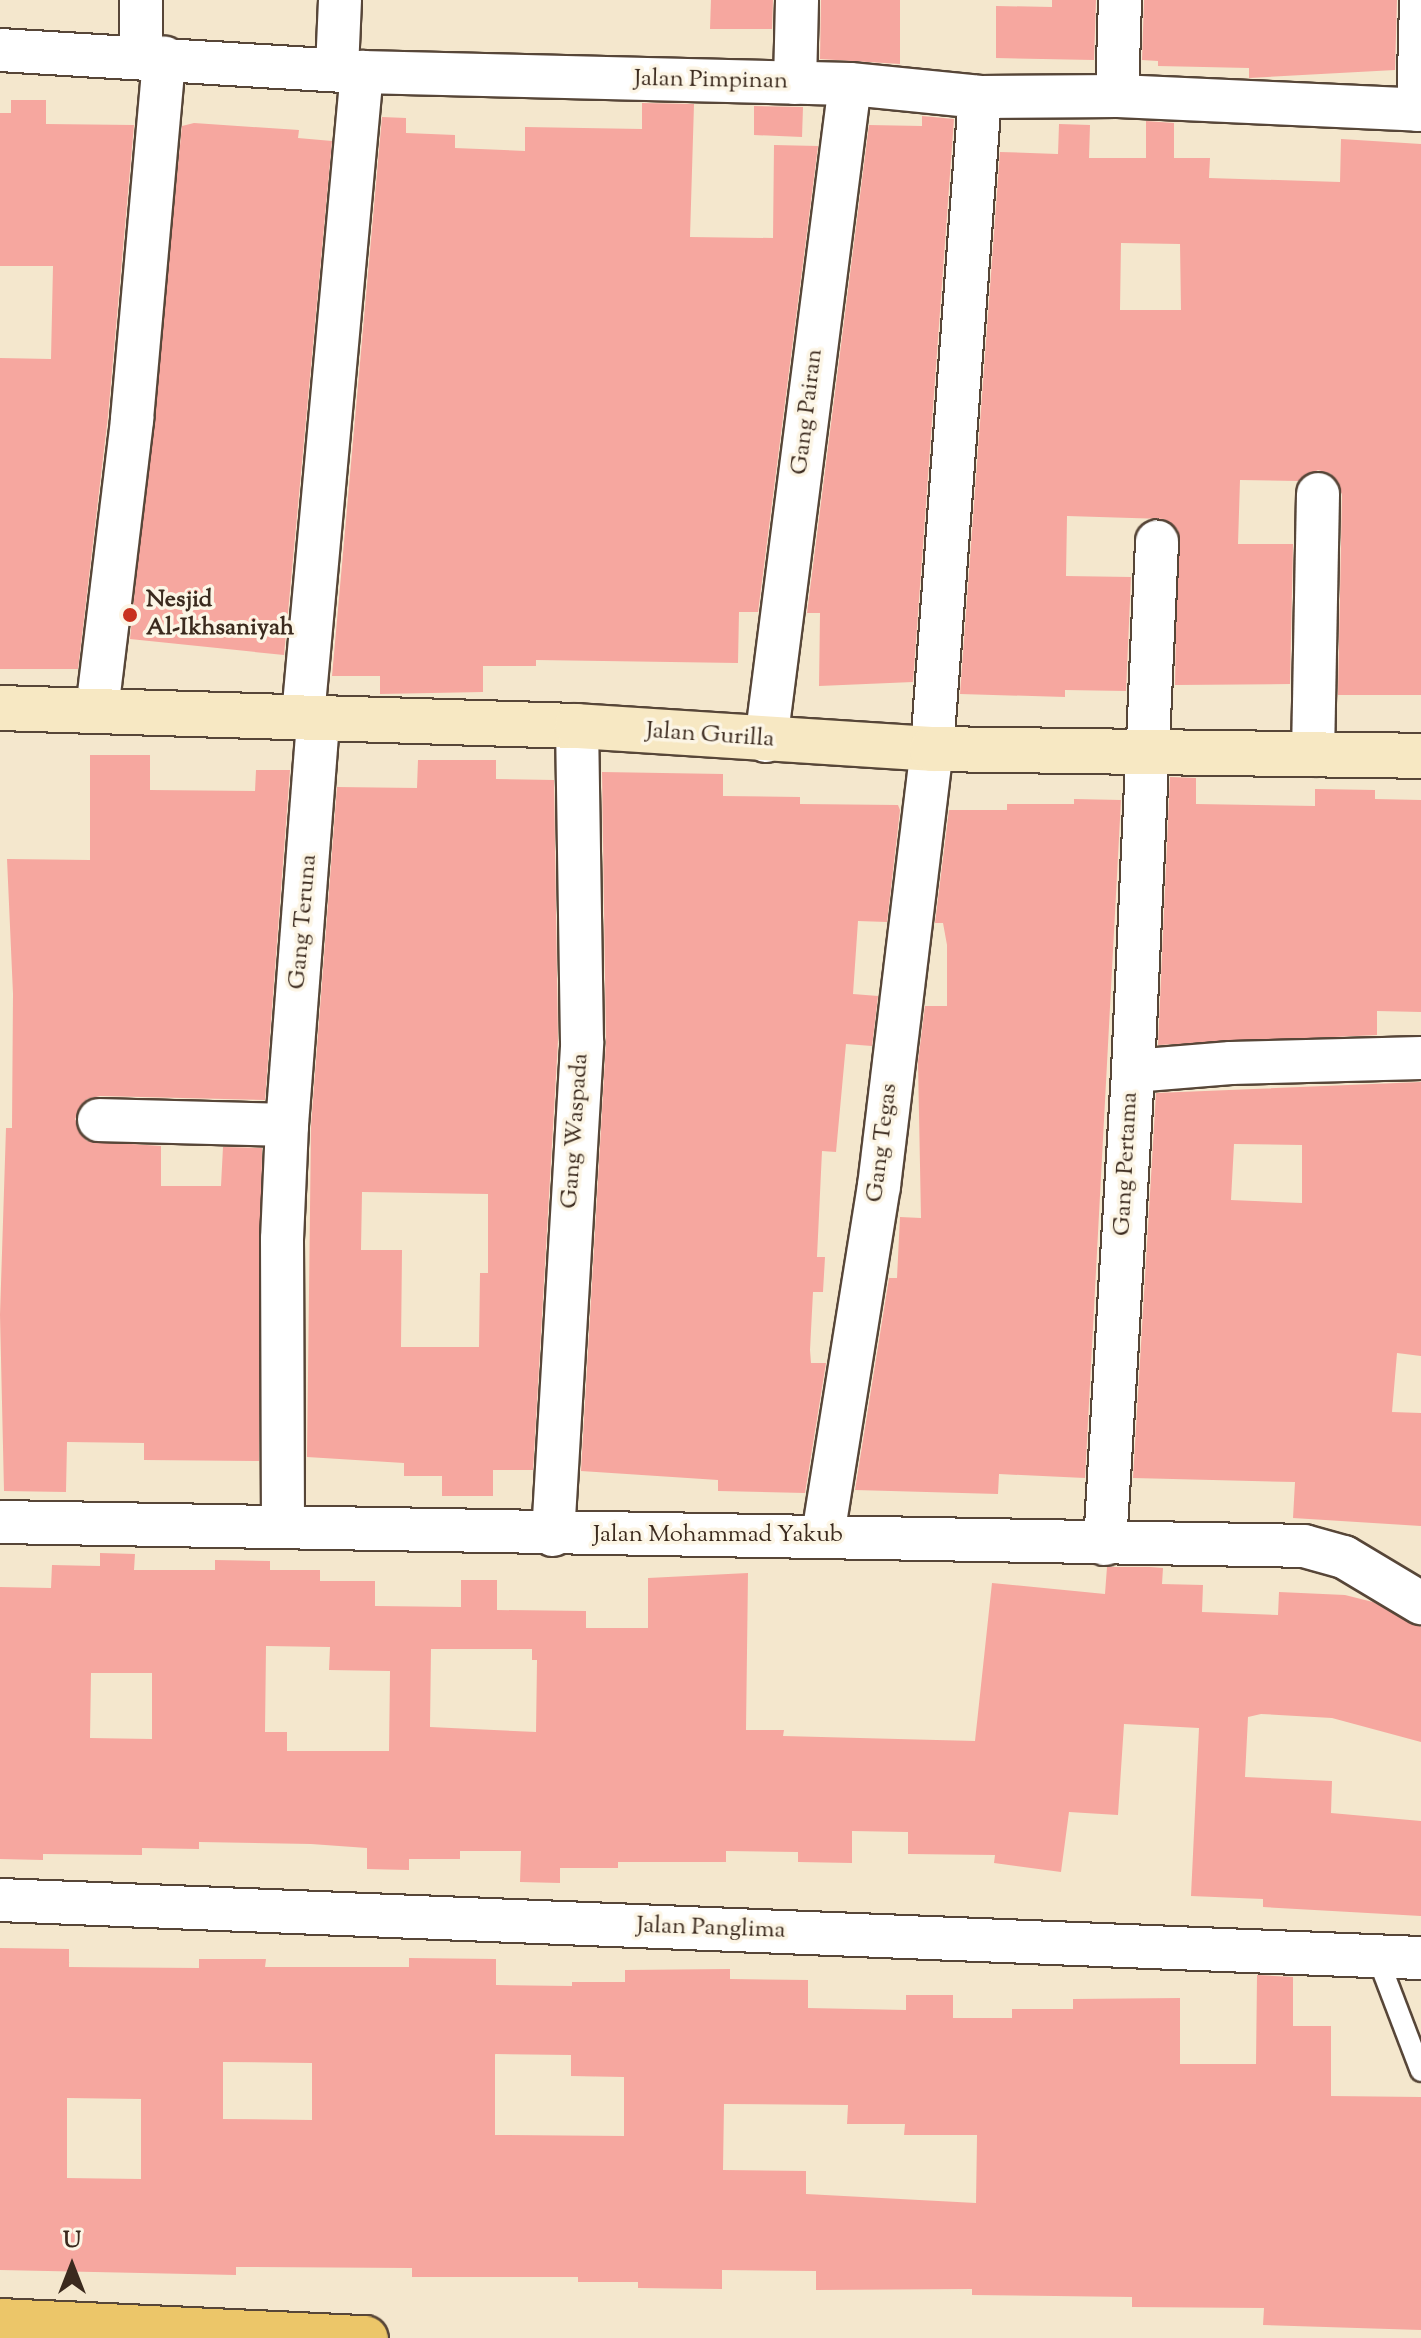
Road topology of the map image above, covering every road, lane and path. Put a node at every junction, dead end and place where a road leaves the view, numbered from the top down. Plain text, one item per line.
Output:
1 (141, 0) edge
2 (340, 0) edge
3 (797, 0) edge
4 (1120, 0) edge
5 (1421, 0) edge
6 (0, 50) edge
7 (153, 56) junction
8 (350, 71) junction
9 (795, 83) junction
10 (850, 84) junction
11 (1117, 96) junction
12 (980, 97) junction
13 (1420, 110) edge
14 (1318, 494) dead end
15 (1157, 542) dead end
16 (0, 708) edge
17 (97, 710) junction
18 (310, 717) junction
19 (577, 726) junction
20 (766, 741) junction
21 (932, 749) junction
22 (1148, 752) junction
23 (1313, 755) junction
24 (1421, 756) edge
25 (1421, 1058) edge
26 (1133, 1071) junction
27 (99, 1120) dead end
28 (287, 1125) junction
29 (0, 1522) edge
30 (283, 1527) junction
31 (553, 1535) junction
32 (823, 1535) junction
33 (1105, 1544) junction
34 (1421, 1602) edge
35 (0, 1900) edge
36 (1377, 1956) junction
37 (1421, 1958) edge
38 (1421, 2071) edge
39 (0, 2321) edge
40 (232, 2335) edge
41 (366, 2338) edge

1 - 7 street
2 - 8 street, Gang Teruna
3 - 9 street
4 - 11 street
5 - 13 street
6 - 7 street, Jalan Pimpinan
7 - 8 street, Jalan Pimpinan
7 - 17 street
8 - 9 street, Jalan Pimpinan
8 - 18 street, Gang Teruna
9 - 10 street, Jalan Pimpinan
10 - 12 street, Jalan Pimpinan
10 - 20 street, Gang Pairan
11 - 12 street, Jalan Pimpinan
11 - 13 street, Jalan Pimpinan
12 - 21 street, Gang Tegas
14 - 23 street
15 - 22 street
16 - 17 street, Jalan Gurilla
17 - 18 street, Jalan Gurilla
18 - 19 street, Jalan Gurilla
18 - 28 street, Gang Teruna
19 - 20 street, Jalan Gurilla
19 - 31 street, Gang Waspada
20 - 21 street, Jalan Gurilla
21 - 22 street, Jalan Gurilla
21 - 32 street, Gang Tegas
22 - 23 street, Jalan Gurilla
22 - 26 street
23 - 24 street, Jalan Gurilla
25 - 26 street, Gang Pertama
26 - 33 street, Gang Pertama
27 - 28 street
28 - 30 street, Gang Teruna
29 - 30 street, Jalan Mohammad Yakub
30 - 31 street, Jalan Mohammad Yakub
31 - 32 street, Jalan Mohammad Yakub
32 - 33 street, Jalan Mohammad Yakub
33 - 34 street, Jalan Mohammad Yakub
35 - 36 street, Jalan Panglima
36 - 37 street, Jalan Panglima
36 - 38 lane
39 - 40 main road
40 - 41 main road

